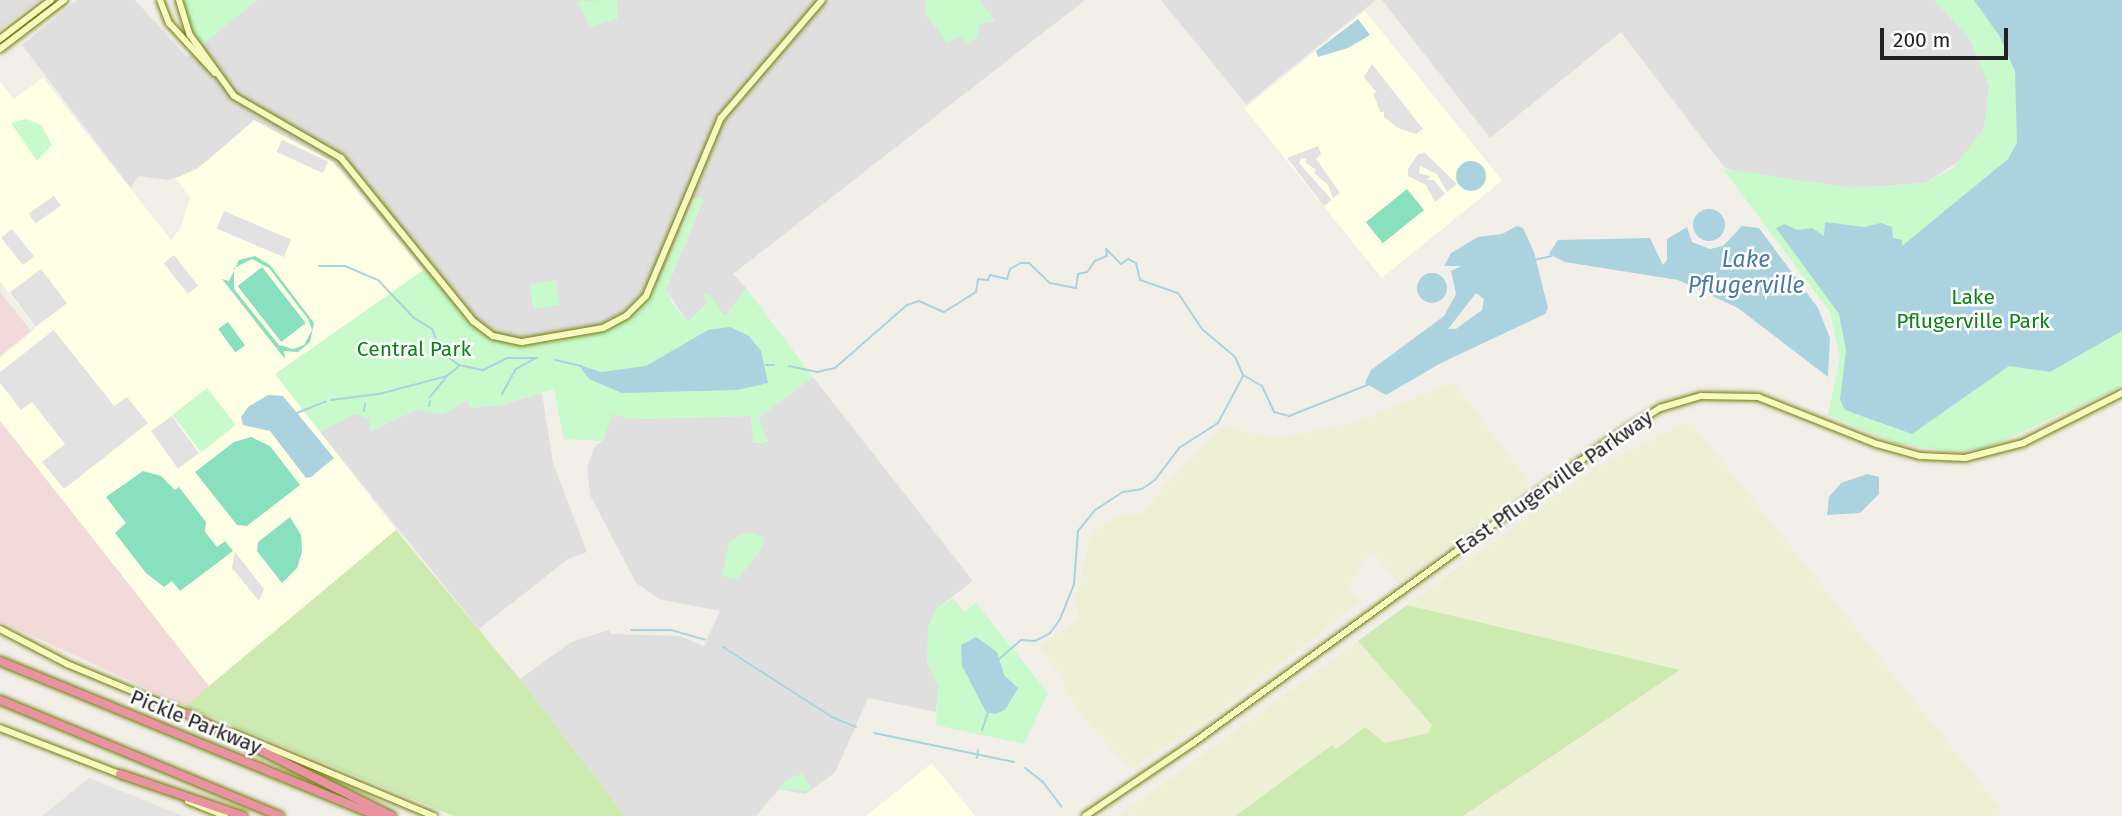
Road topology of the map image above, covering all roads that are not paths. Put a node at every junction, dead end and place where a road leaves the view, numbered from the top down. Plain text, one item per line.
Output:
1 (51, 0) edge
2 (64, 0) edge
3 (160, 0) edge
4 (179, 0) edge
5 (822, 0) edge
6 (0, 39) edge
7 (0, 48) edge
8 (215, 73) junction
9 (2122, 393) edge
10 (0, 629) edge
11 (0, 661) edge
12 (0, 700) edge
13 (188, 714) junction
14 (0, 728) edge
15 (120, 774) junction
16 (225, 816) edge
17 (243, 816) edge
18 (280, 816) edge
19 (378, 816) edge
20 (392, 816) edge
21 (434, 816) edge
22 (1085, 816) edge

1 - 6 street
2 - 7 street
3 - 8 street
4 - 8 street
5 - 8 street
9 - 22 street, East Pflugerville Parkway
10 - 13 street
11 - 19 highway, Pickle Parkway
12 - 18 highway
13 - 20 highway
13 - 21 street
14 - 15 street
15 - 16 street
15 - 17 highway

